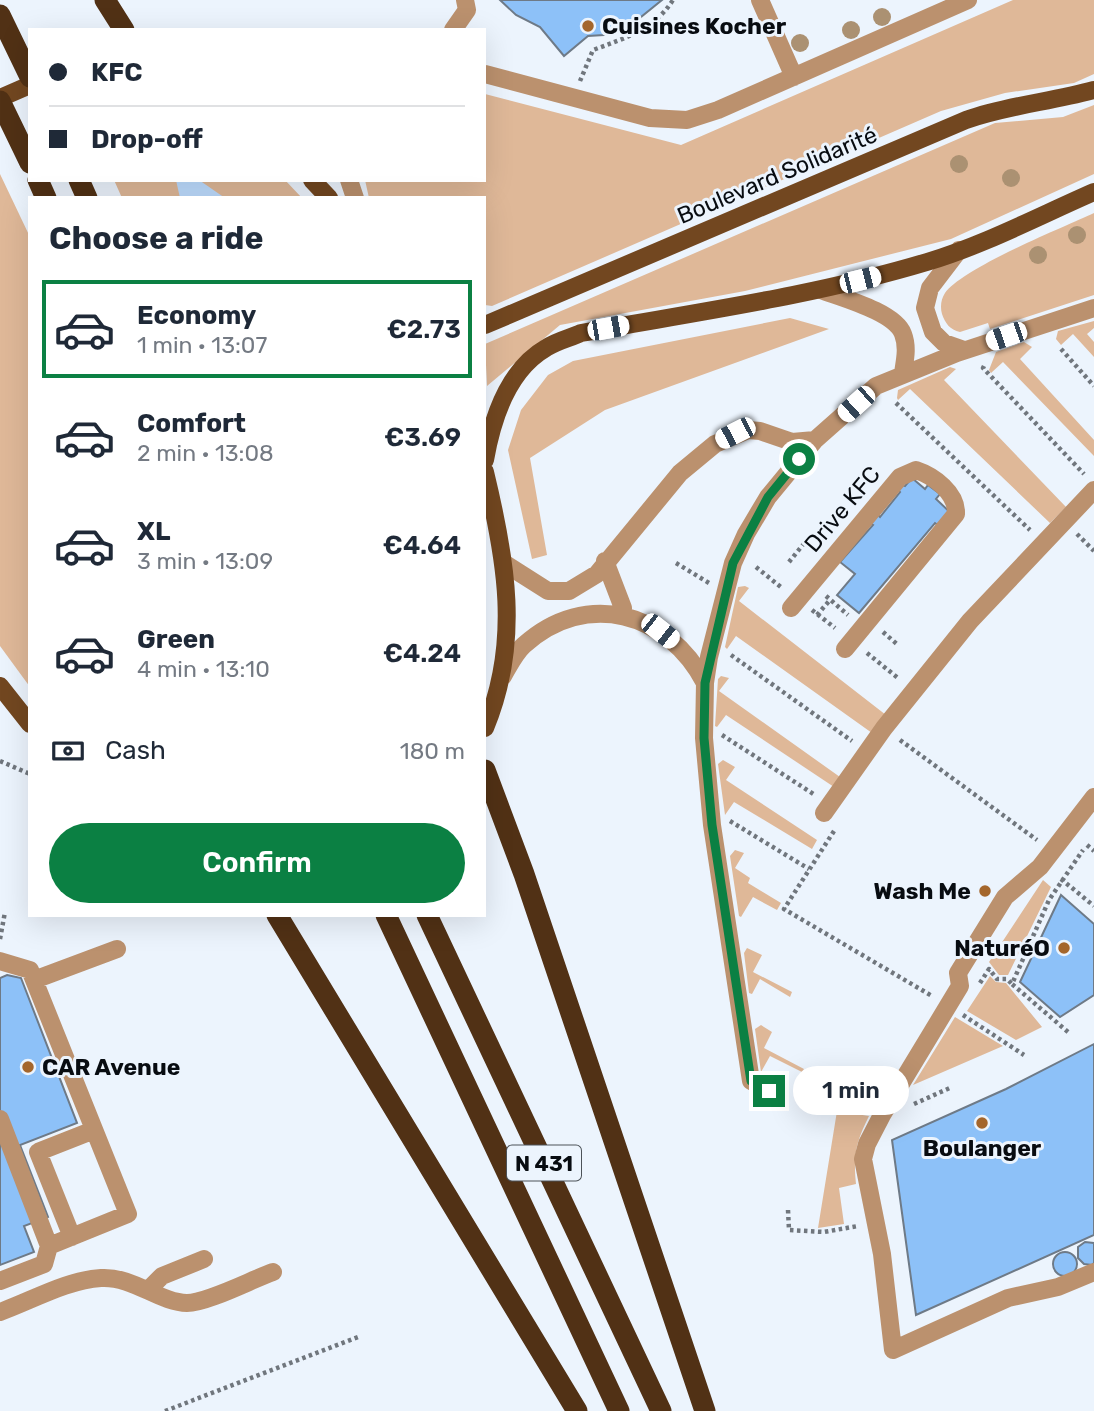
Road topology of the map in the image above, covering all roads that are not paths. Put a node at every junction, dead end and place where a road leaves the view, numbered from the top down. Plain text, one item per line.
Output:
1 (105, 0) edge
2 (465, 0) edge
3 (760, 0) edge
4 (958, 2) edge
5 (0, 15) edge
6 (123, 28) edge
7 (455, 28) edge
8 (28, 73) edge
9 (486, 74) edge
10 (794, 77) junction
11 (28, 86) edge
12 (1094, 90) edge
13 (0, 99) edge
14 (28, 159) edge
15 (314, 182) edge
16 (1094, 192) edge
17 (327, 196) edge
18 (959, 250) junction
19 (821, 290) junction
20 (1094, 308) edge
21 (929, 323) junction
22 (486, 325) edge
23 (904, 334) junction
24 (964, 350) junction
25 (903, 373) junction
26 (815, 440) junction
27 (486, 456) edge
28 (486, 477) edge
29 (1094, 490) edge
30 (605, 561) junction
31 (504, 563) junction
32 (791, 608) dead end
33 (622, 615) junction
34 (845, 649) dead end
35 (503, 676) junction
36 (705, 683) junction
37 (0, 686) edge
38 (28, 721) edge
39 (486, 726) edge
40 (486, 773) edge
41 (1094, 797) edge
42 (827, 809) road end
43 (278, 917) edge
44 (387, 917) edge
45 (429, 917) edge
46 (117, 949) dead end
47 (0, 961) edge
48 (34, 980) junction
49 (769, 1091) dead end
50 (0, 1119) edge
51 (94, 1130) junction
52 (72, 1237) junction
53 (49, 1245) junction
54 (204, 1259) dead end
55 (273, 1272) dead end
56 (1094, 1272) edge
57 (0, 1281) edge
58 (149, 1289) junction
59 (0, 1312) edge
60 (577, 1411) edge
61 (619, 1411) edge
62 (661, 1411) edge
63 (705, 1411) edge

1 - 6 highway
2 - 7 lane
3 - 10 lane
4 - 10 lane
5 - 8 highway
9 - 10 lane
11 - 13 main road
12 - 22 main road, Boulevard Solidarité
13 - 14 highway
15 - 17 main road
16 - 18 main road
18 - 19 main road
18 - 21 lane
19 - 23 lane
19 - 27 main road
20 - 24 lane
21 - 23 lane
21 - 24 lane
23 - 25 lane
24 - 25 lane
25 - 26 lane
26 - 30 lane
26 - 36 lane
28 - 31 main road
29 - 42 lane
30 - 31 lane
30 - 33 lane
31 - 35 main road
32 - 34 lane, Drive KFC
33 - 35 lane
33 - 36 lane
35 - 39 main road
36 - 49 lane
37 - 38 main road
40 - 63 highway
41 - 56 lane
43 - 60 highway
44 - 61 highway, N 431
45 - 62 highway, N 431
46 - 48 lane
47 - 48 lane
48 - 51 lane
50 - 53 lane
51 - 52 lane
51 - 52 lane
52 - 53 lane
53 - 57 lane
54 - 58 lane
55 - 58 lane
58 - 59 lane

